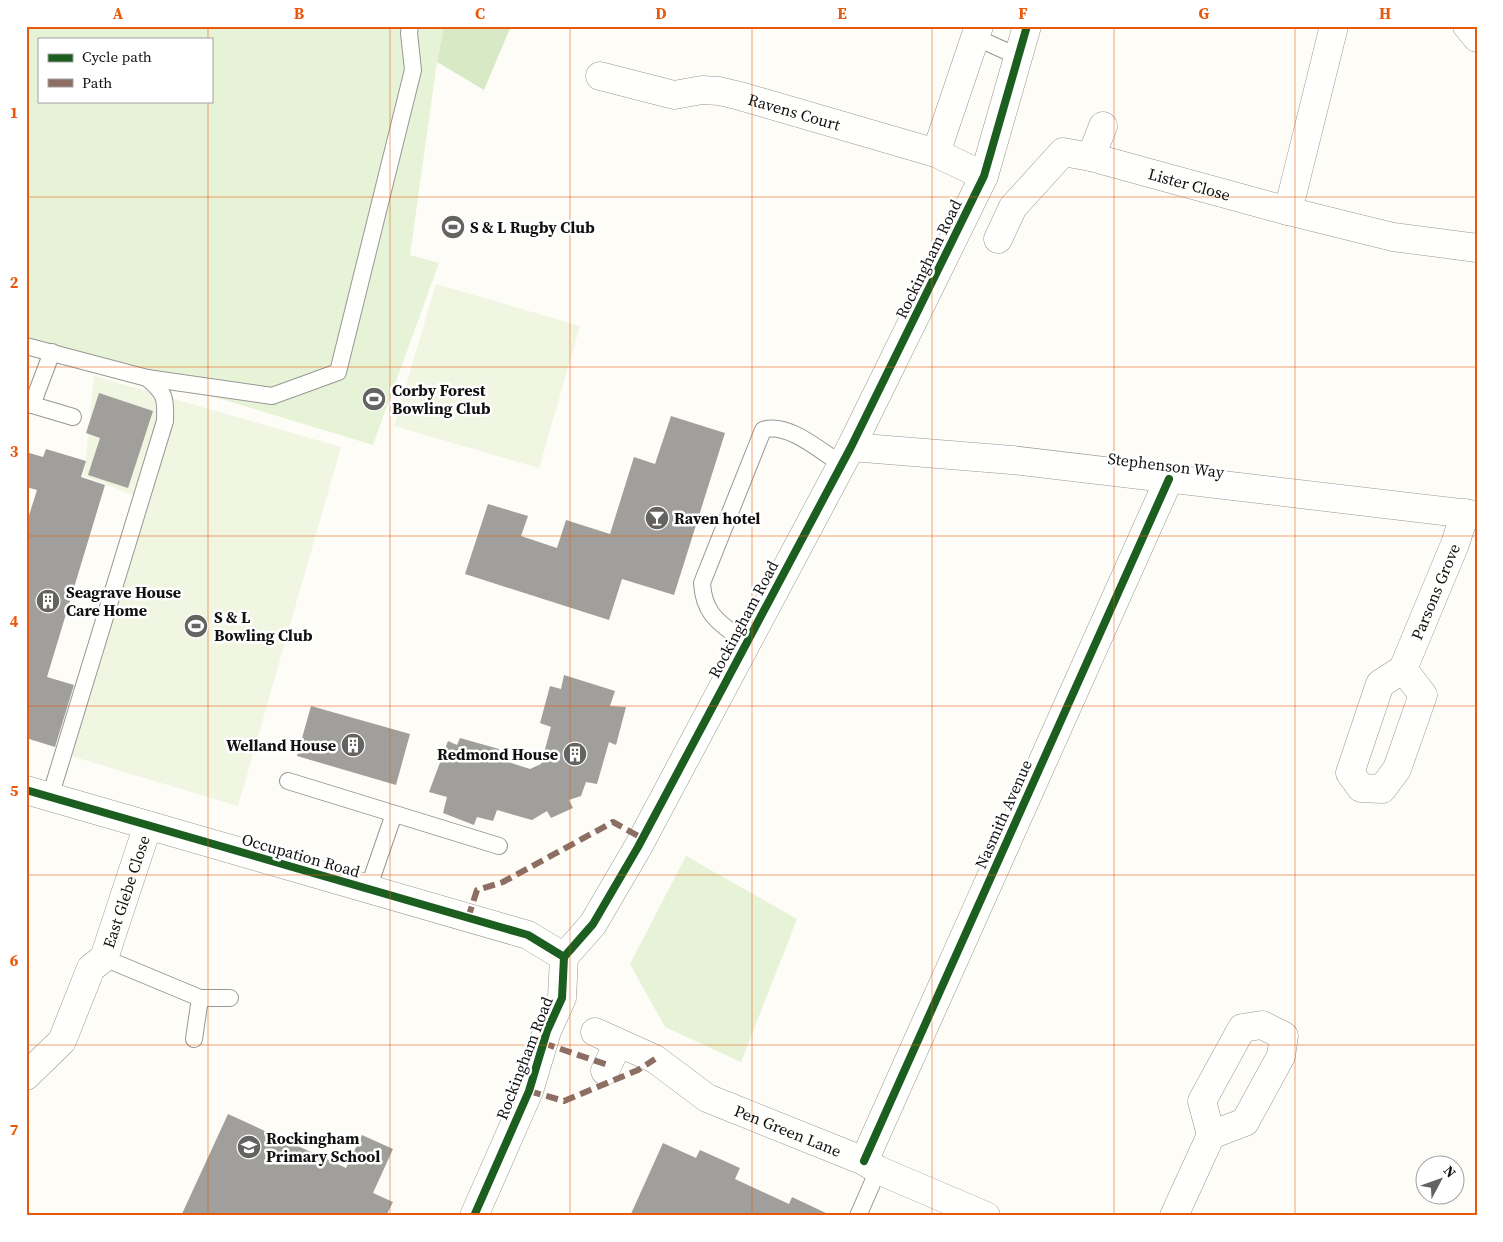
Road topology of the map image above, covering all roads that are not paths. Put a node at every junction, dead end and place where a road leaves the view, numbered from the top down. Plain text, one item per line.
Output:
1 (410, 26) edge
2 (1027, 26) edge
3 (1334, 26) edge
4 (1467, 26) edge
5 (978, 32) edge
6 (1477, 38) edge
7 (1017, 56) junction
8 (600, 76) dead end
9 (1103, 126) dead end
10 (936, 153) junction
11 (1091, 157) junction
12 (984, 176) junction
13 (1288, 211) junction
14 (998, 239) dead end
15 (1477, 248) edge
16 (26, 346) edge
17 (52, 352) junction
18 (147, 378) junction
19 (29, 404) edge
20 (74, 417) dead end
21 (846, 456) junction
22 (1169, 479) junction
23 (1471, 514) edge
24 (746, 643) junction
25 (1403, 669) dead end
26 (288, 781) dead end
27 (38, 793) edge
28 (394, 814) junction
29 (148, 825) junction
30 (499, 846) dead end
31 (368, 889) junction
32 (564, 957) junction
33 (104, 958) junction
34 (200, 998) junction
35 (230, 998) dead end
36 (194, 1039) dead end
37 (605, 1071) dead end
38 (26, 1076) edge
39 (1211, 1135) dead end
40 (871, 1165) junction
41 (474, 1216) edge
42 (858, 1216) edge
43 (986, 1216) edge
44 (1174, 1216) edge

1 - 18 lane
2 - 7 street, Rockingham Road
3 - 13 street
4 - 6 street
5 - 7 lane
5 - 10 street
7 - 12 street, Rockingham Road
8 - 10 street, Ravens Court
9 - 11 street
10 - 12 street, Ravens Court
11 - 13 street, Lister Close
11 - 14 street, Lister Close
12 - 21 street, Rockingham Road
13 - 15 street, Lister Close
16 - 17 lane
17 - 18 lane
17 - 19 lane
18 - 27 lane
19 - 20 lane
21 - 22 street, Stephenson Way
21 - 24 street, Rockingham Road
21 - 24 lane
22 - 23 street, Stephenson Way
22 - 40 street, Nasmith Avenue
23 - 25 street, Parsons Grove
24 - 32 street, Rockingham Road
26 - 28 lane
27 - 29 street, Occupation Road
28 - 30 lane
28 - 31 lane
29 - 31 street, Occupation Road
29 - 33 street, East Glebe Close
31 - 32 street, Occupation Road
32 - 41 street, Rockingham Road
33 - 34 lane, East Glebe Close
33 - 38 street, East Glebe Close
34 - 35 lane, East Glebe Close
34 - 36 lane
37 - 40 street, Pen Green Lane
39 - 44 street
40 - 42 lane
40 - 43 street, Pen Green Lane

